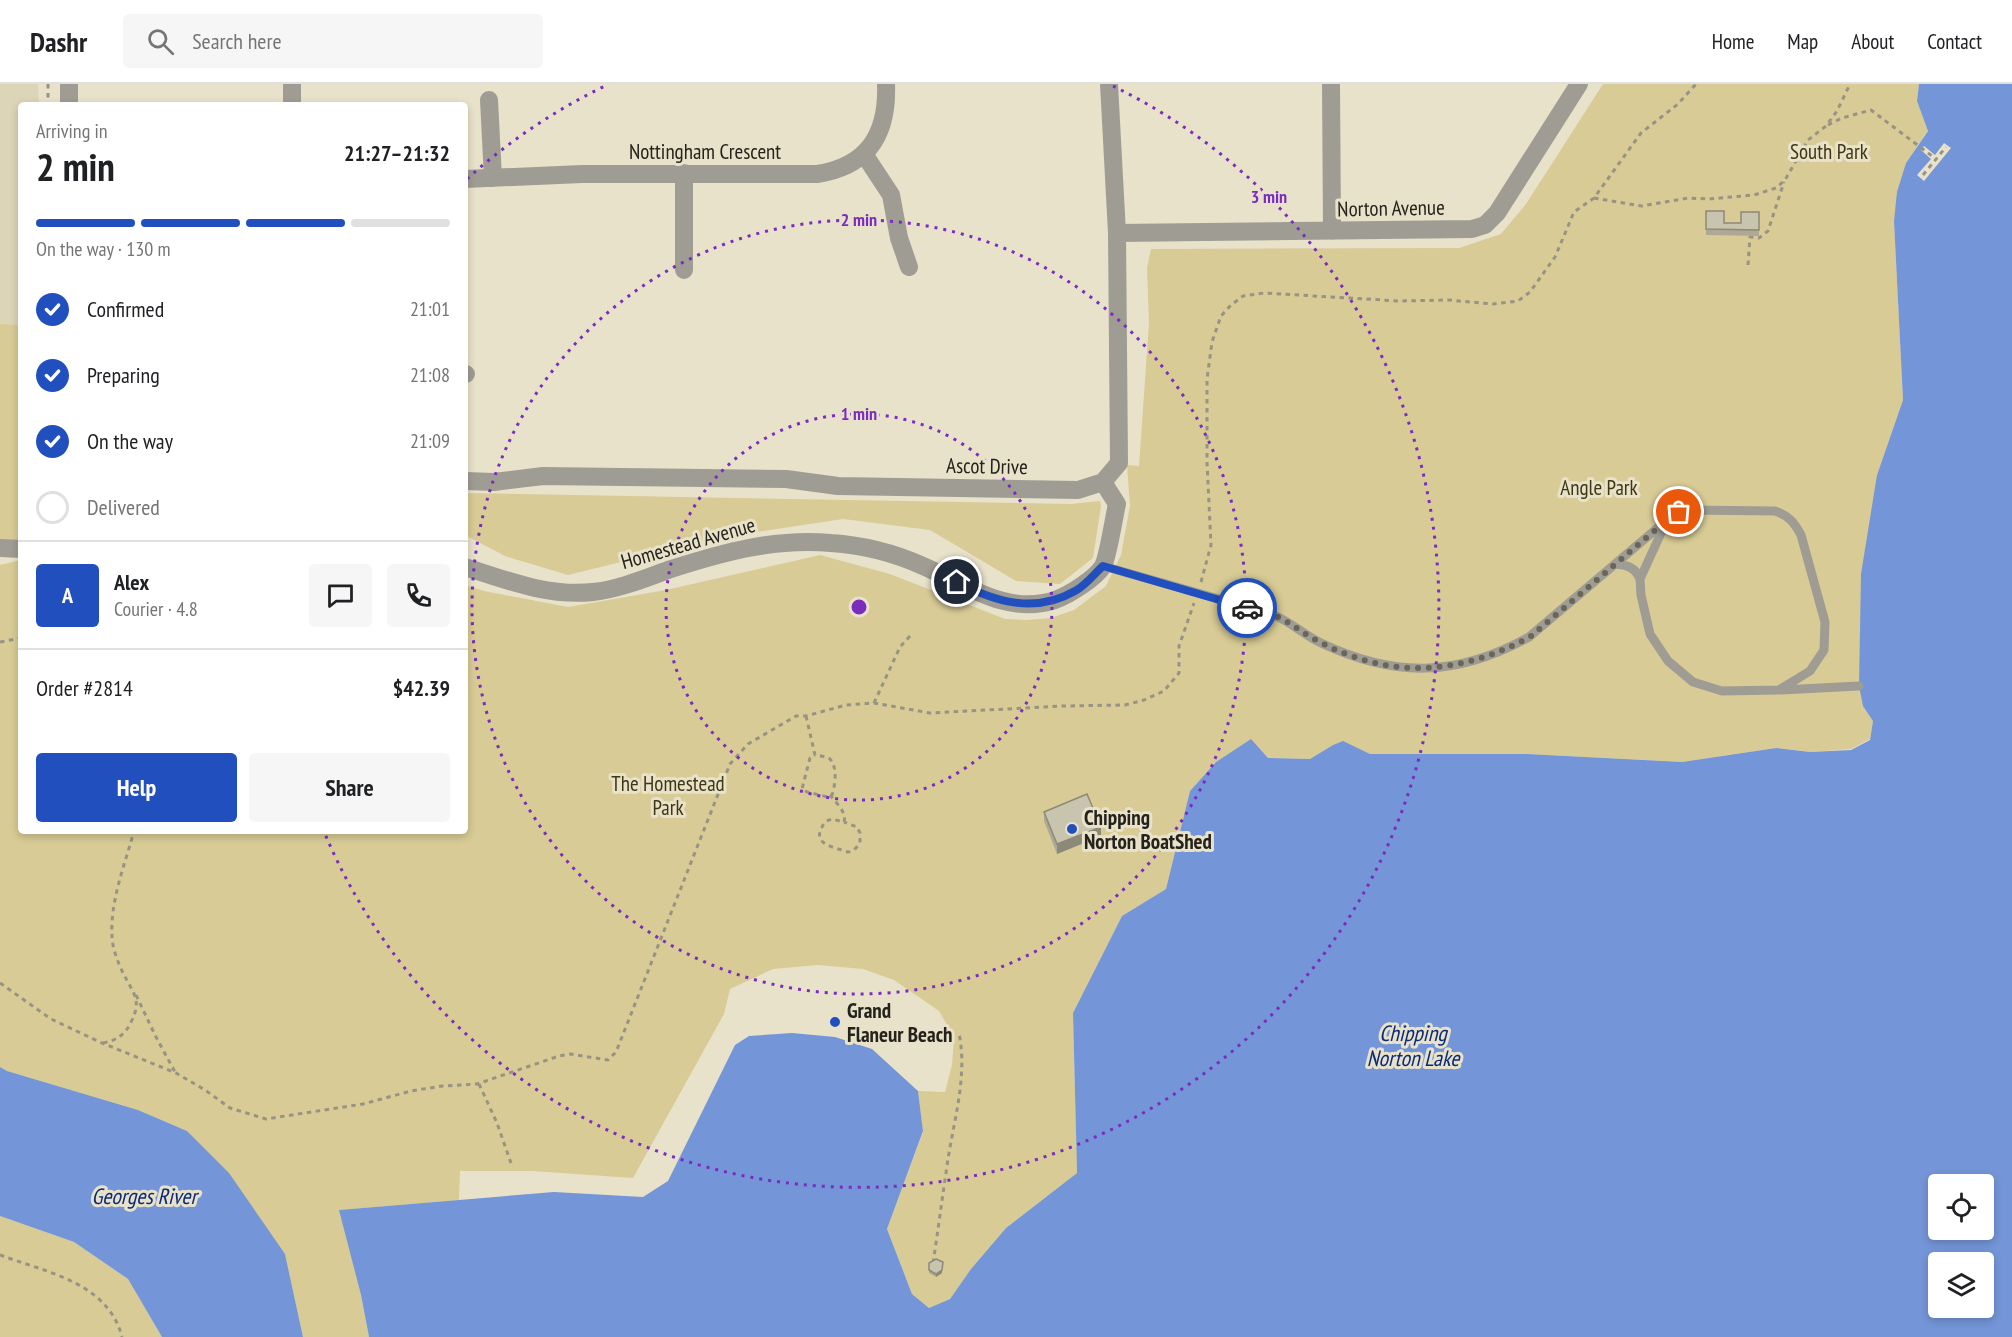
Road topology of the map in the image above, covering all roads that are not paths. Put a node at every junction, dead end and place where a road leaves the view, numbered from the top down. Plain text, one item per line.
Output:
1 (69, 84) edge
2 (292, 84) edge
3 (886, 84) edge
4 (1109, 84) edge
5 (1331, 84) edge
6 (1579, 84) edge
7 (489, 100) dead end
8 (69, 102) edge
9 (292, 102) edge
10 (864, 154) junction
11 (684, 173) junction
12 (493, 178) junction
13 (468, 179) edge
14 (1332, 231) junction
15 (1117, 234) junction
16 (909, 267) dead end
17 (684, 270) dead end
18 (468, 481) edge
19 (1103, 482) junction
20 (1667, 520) junction
21 (0, 548) edge
22 (18, 549) edge
23 (1615, 564) junction
24 (1103, 566) junction
25 (468, 568) edge
26 (1640, 579) junction
27 (1859, 686) dead end
28 (1779, 690) junction

1 - 8 street
2 - 9 street
3 - 10 street, Nottingham Crescent
4 - 15 street
5 - 14 street
6 - 14 street, Norton Avenue
7 - 12 street
10 - 11 street, Nottingham Crescent
10 - 16 street
11 - 12 street, Nottingham Crescent
11 - 17 street
12 - 13 street, Nottingham Crescent
14 - 15 street, Norton Avenue
15 - 19 street
18 - 19 street, Ascot Drive
19 - 24 street
20 - 23 lane
20 - 26 lane
20 - 28 lane
21 - 22 street
23 - 24 lane
23 - 26 lane
24 - 25 street, Homestead Avenue
26 - 28 lane
27 - 28 lane

